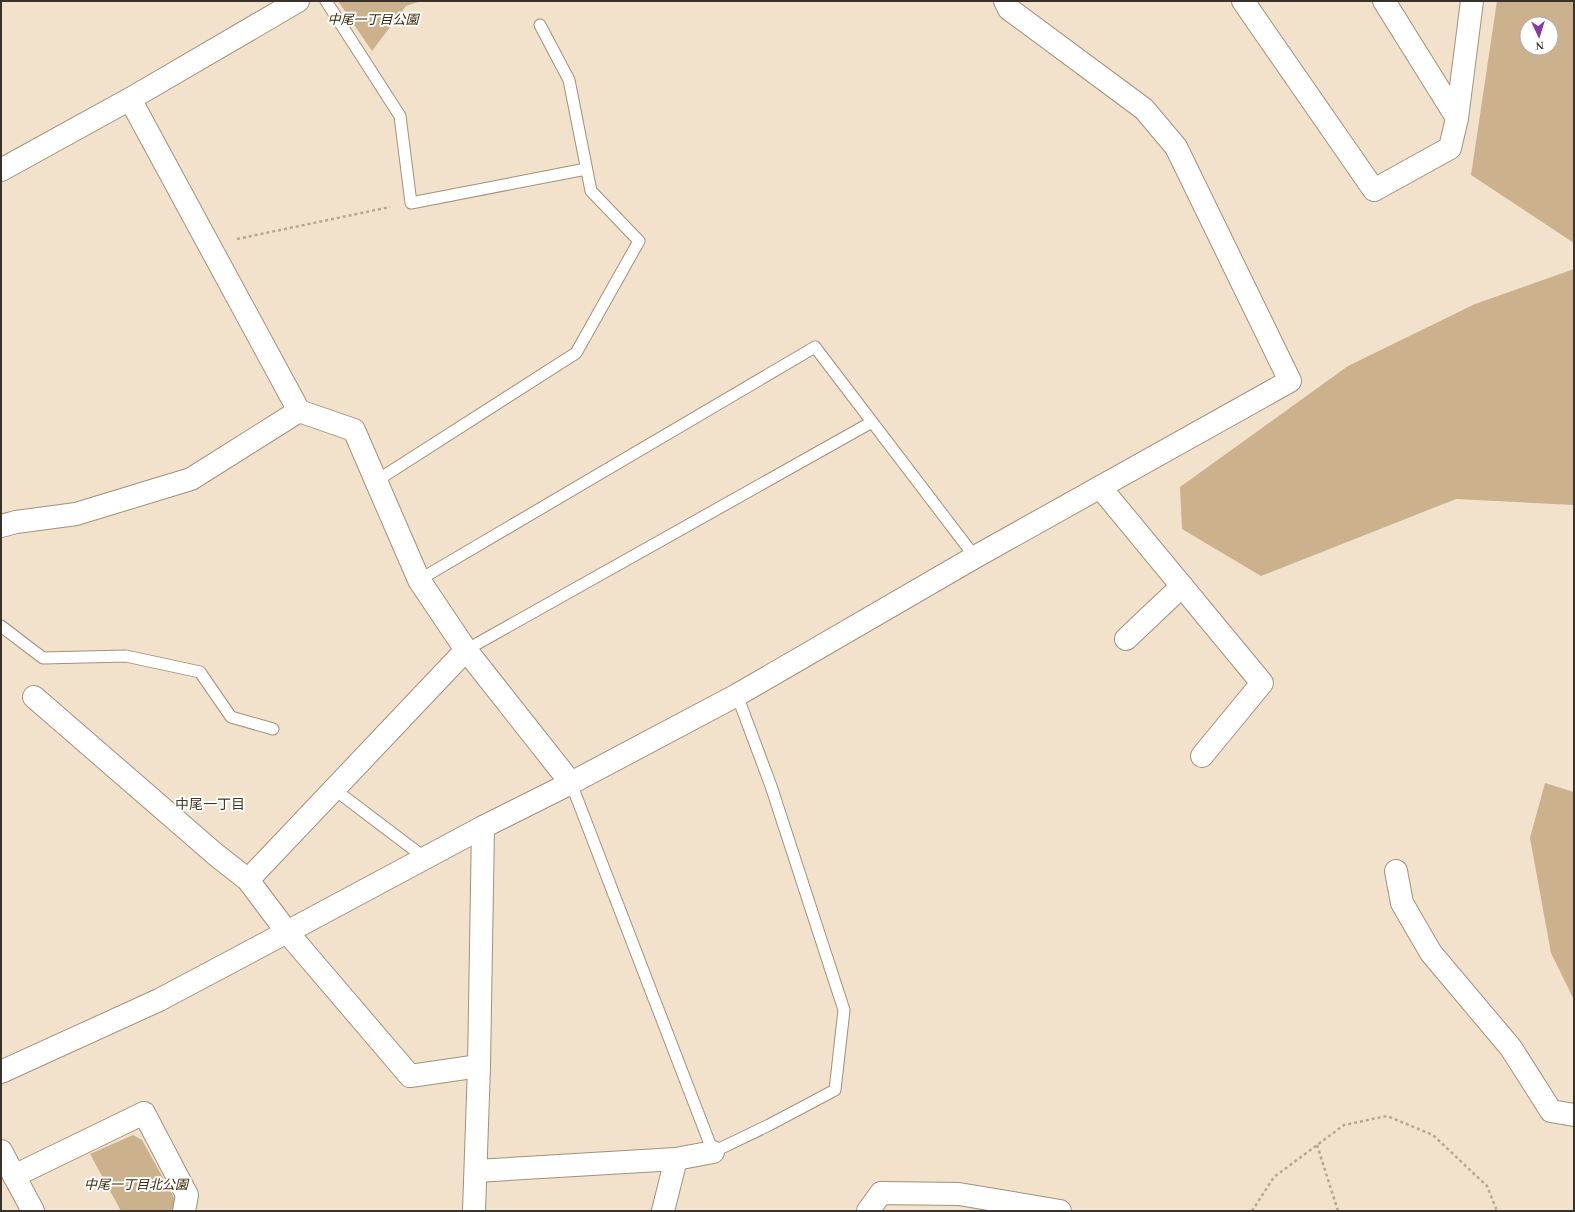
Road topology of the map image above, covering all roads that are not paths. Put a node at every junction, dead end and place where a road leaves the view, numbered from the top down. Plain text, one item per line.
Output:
1 (298, 1) edge
2 (326, 1) edge
3 (1243, 1) edge
4 (1384, 1) edge
5 (1472, 1) edge
6 (1012, 4) edge
7 (540, 24) dead end
8 (130, 99) junction
9 (1457, 118) junction
10 (586, 168) junction
11 (1, 170) edge
12 (299, 411) junction
13 (872, 422) junction
14 (376, 481) junction
15 (1100, 487) junction
16 (1, 526) edge
17 (975, 557) junction
18 (420, 580) junction
19 (1182, 586) junction
20 (1, 626) edge
21 (1126, 639) dead end
22 (466, 650) junction
23 (737, 695) junction
24 (34, 697) dead end
25 (273, 729) dead end
26 (1202, 756) dead end
27 (571, 783) junction
28 (334, 789) junction
29 (483, 827) junction
30 (425, 858) junction
31 (1396, 871) dead end
32 (248, 880) junction
33 (287, 932) junction
34 (479, 1066) junction
35 (1, 1072) edge
36 (1574, 1115) edge
37 (1, 1151) edge
38 (713, 1152) junction
39 (676, 1159) junction
40 (476, 1171) junction
41 (14, 1176) junction
42 (33, 1211) edge
43 (184, 1211) edge
44 (474, 1211) edge
45 (663, 1211) edge
46 (868, 1211) edge
47 (1060, 1211) edge

1 - 8 street
2 - 10 lane
3 - 9 street
4 - 9 street
5 - 9 street
6 - 15 street
7 - 10 lane
8 - 11 street
8 - 12 street
10 - 14 lane
12 - 14 street
12 - 16 street
13 - 17 lane
13 - 18 lane
13 - 22 lane
14 - 18 street
15 - 17 street
15 - 19 street
17 - 23 street
18 - 22 street
19 - 21 street
19 - 26 street
20 - 25 lane
22 - 27 street
22 - 28 street
23 - 27 street
23 - 38 lane
24 - 32 street
27 - 29 street
27 - 38 lane
28 - 30 lane
28 - 32 street
29 - 30 street
29 - 34 street
30 - 33 street
31 - 36 street
32 - 33 street
33 - 34 street
33 - 35 street
34 - 40 street
37 - 41 street
38 - 39 street
39 - 40 street
39 - 45 street
40 - 44 street
41 - 42 street
41 - 43 street
46 - 47 street

